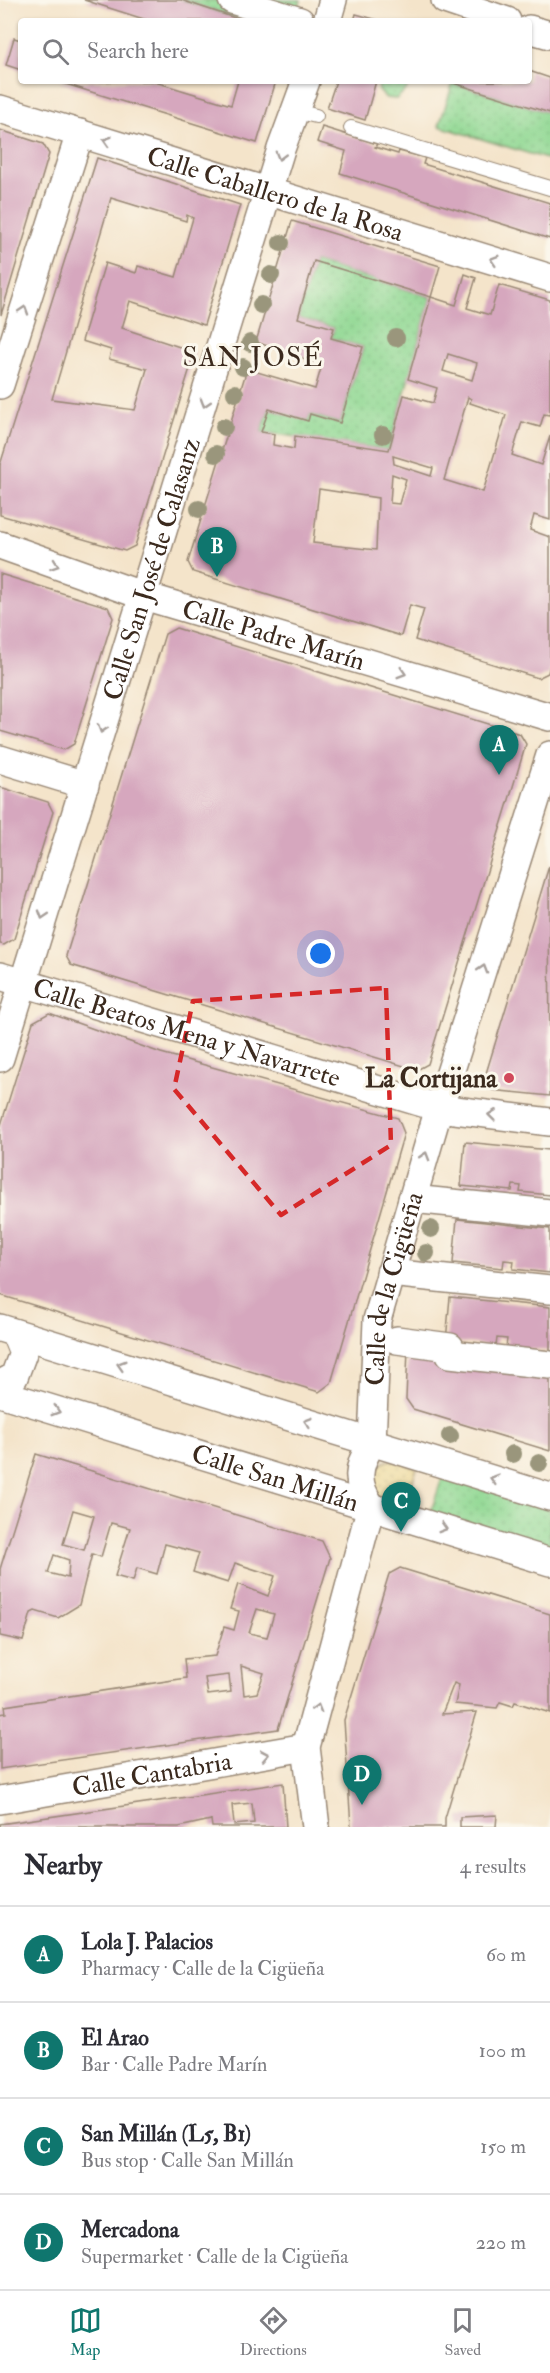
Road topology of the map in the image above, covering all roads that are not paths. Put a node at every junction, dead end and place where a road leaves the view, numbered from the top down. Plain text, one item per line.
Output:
1 (231, 0) edge
2 (333, 0) edge
3 (445, 0) edge
4 (290, 18) edge
5 (328, 18) edge
6 (498, 18) edge
7 (532, 30) edge
8 (550, 35) edge
9 (306, 84) edge
10 (0, 108) edge
11 (351, 128) dead end
12 (80, 133) junction
13 (550, 188) edge
14 (269, 192) junction
15 (550, 278) edge
16 (0, 385) edge
17 (0, 545) edge
18 (144, 596) junction
19 (550, 717) edge
20 (550, 755) edge
21 (0, 759) edge
22 (85, 785) junction
23 (11, 980) edge
24 (0, 1058) edge
25 (439, 1108) junction
26 (550, 1122) edge
27 (412, 1198) junction
28 (550, 1213) edge
29 (390, 1273) junction
30 (550, 1290) edge
31 (8, 1330) edge
32 (397, 1340) dead end
33 (550, 1365) edge
34 (0, 1384) edge
35 (0, 1393) edge
36 (372, 1443) junction
37 (550, 1497) edge
38 (371, 1506) junction
39 (550, 1562) edge
40 (306, 1748) junction
41 (0, 1800) edge
42 (316, 1827) edge

1 - 4 street
2 - 5 street
3 - 6 street
7 - 8 street
9 -> 14 street, Calle San José de Calasanz
10 - 12 street, Calle Caballero de la Rosa
11 - 13 lane
14 -> 12 street, Calle Caballero de la Rosa
16 -> 12 street
15 -> 14 street, Calle Caballero de la Rosa
14 -> 18 street, Calle San José de Calasanz
17 -> 18 street, Calle Padre Marín
18 -> 19 street, Calle Padre Marín
18 -> 22 street, Calle San José de Calasanz
25 -> 20 street, Calle de la Cigüeña
21 - 22 street
22 -> 23 street, Calle San José de Calasanz
23 - 24 street, Calle San José de Calasanz
23 - 25 street, Calle Beatos Mena y Navarrete
26 -> 25 street, Calle Beatos Mena y Navarrete
27 -> 25 street, Calle de la Cigüeña
27 - 28 street
27 - 29 street, Calle de la Cigüeña
29 - 30 street
29 - 36 street, Calle de la Cigüeña
31 - 34 street
36 -> 31 street
32 - 33 street
35 -> 38 street, Calle San Millán
37 -> 36 street
36 - 38 street, Calle de la Cigüeña
38 -> 39 street, Calle San Millán
40 -> 38 street
41 -> 40 street, Calle Cantabria
40 - 42 street

